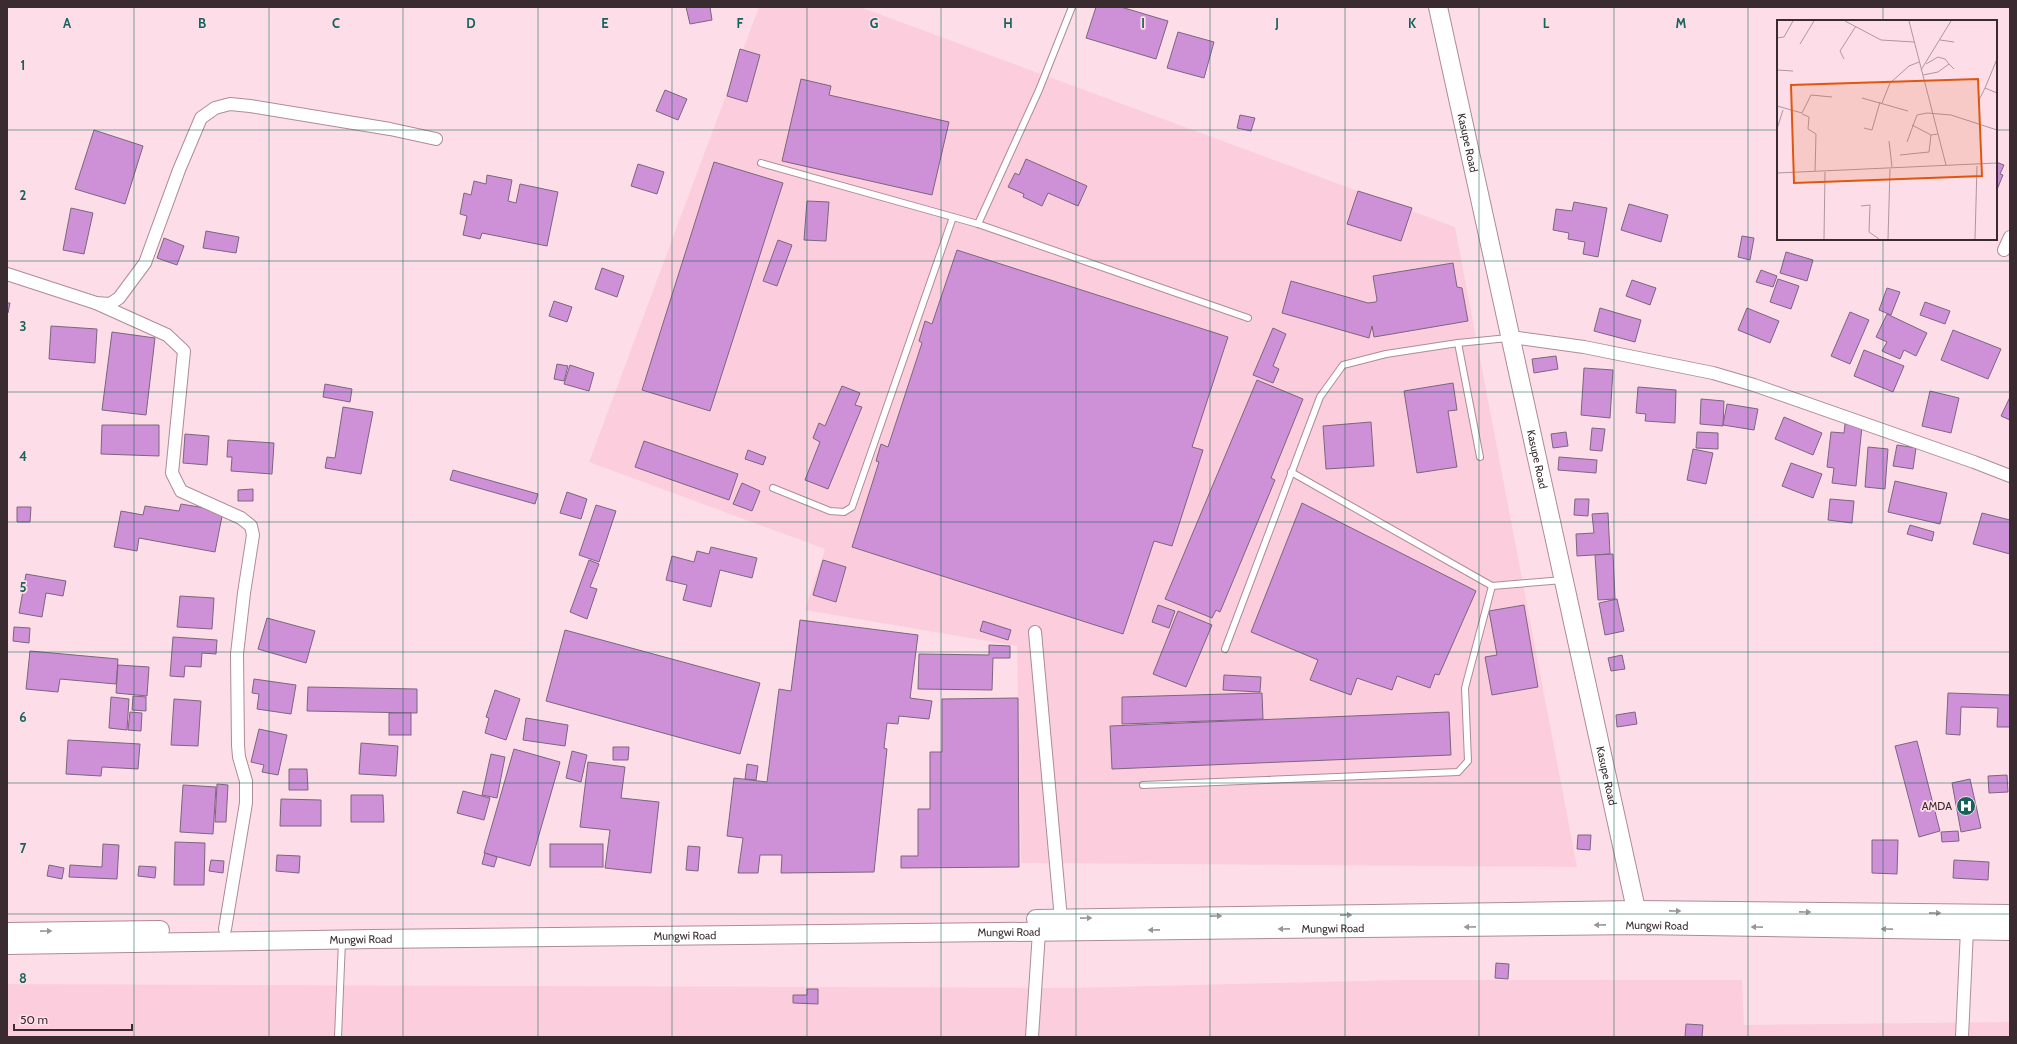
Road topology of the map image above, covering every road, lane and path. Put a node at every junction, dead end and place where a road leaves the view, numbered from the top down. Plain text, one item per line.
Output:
1 (1072, 7) edge
2 (1438, 7) edge
3 (436, 138) dead end
4 (761, 163) dead end
5 (953, 217) junction
6 (978, 224) junction
7 (2010, 237) edge
8 (2004, 250) dead end
9 (7, 274) edge
10 (96, 303) junction
11 (1248, 318) dead end
12 (1511, 338) junction
13 (1458, 343) junction
14 (1480, 457) dead end
15 (1291, 472) junction
16 (2010, 476) edge
17 (773, 488) dead end
18 (1564, 579) junction
19 (1492, 586) junction
20 (1034, 632) dead end
21 (1224, 649) dead end
22 (1143, 785) dead end
23 (2010, 914) edge
24 (1638, 918) junction
25 (1061, 919) junction
26 (225, 930) junction
27 (1968, 930) junction
28 (2010, 931) edge
29 (7, 932) edge
30 (1039, 932) junction
31 (342, 939) junction
32 (7, 945) edge
33 (338, 1037) edge
34 (1032, 1037) edge
35 (1962, 1037) edge

1 - 6 lane
2 - 12 main road, Kasupe Road
3 - 10 street
4 - 5 lane
5 - 6 lane
5 - 17 lane
6 - 11 lane
7 - 8 street
9 - 10 street
10 - 26 street
12 - 13 lane
12 - 16 street
12 - 18 main road, Kasupe Road
13 - 14 lane
13 - 15 lane
15 - 19 lane
15 - 21 lane
18 - 19 lane
18 - 24 main road, Kasupe Road
19 - 22 lane
20 - 25 street
24 -> 23 main road, Mungwi Road
25 -> 24 main road, Mungwi Road
27 -> 24 main road, Mungwi Road
24 -> 30 main road, Mungwi Road
25 - 26 main road, Mungwi Road
29 -> 26 main road, Mungwi Road
27 - 28 main road, Mungwi Road
27 - 35 street
30 - 31 main road, Mungwi Road
30 - 34 street
31 - 32 main road, Mungwi Road
31 - 33 lane

